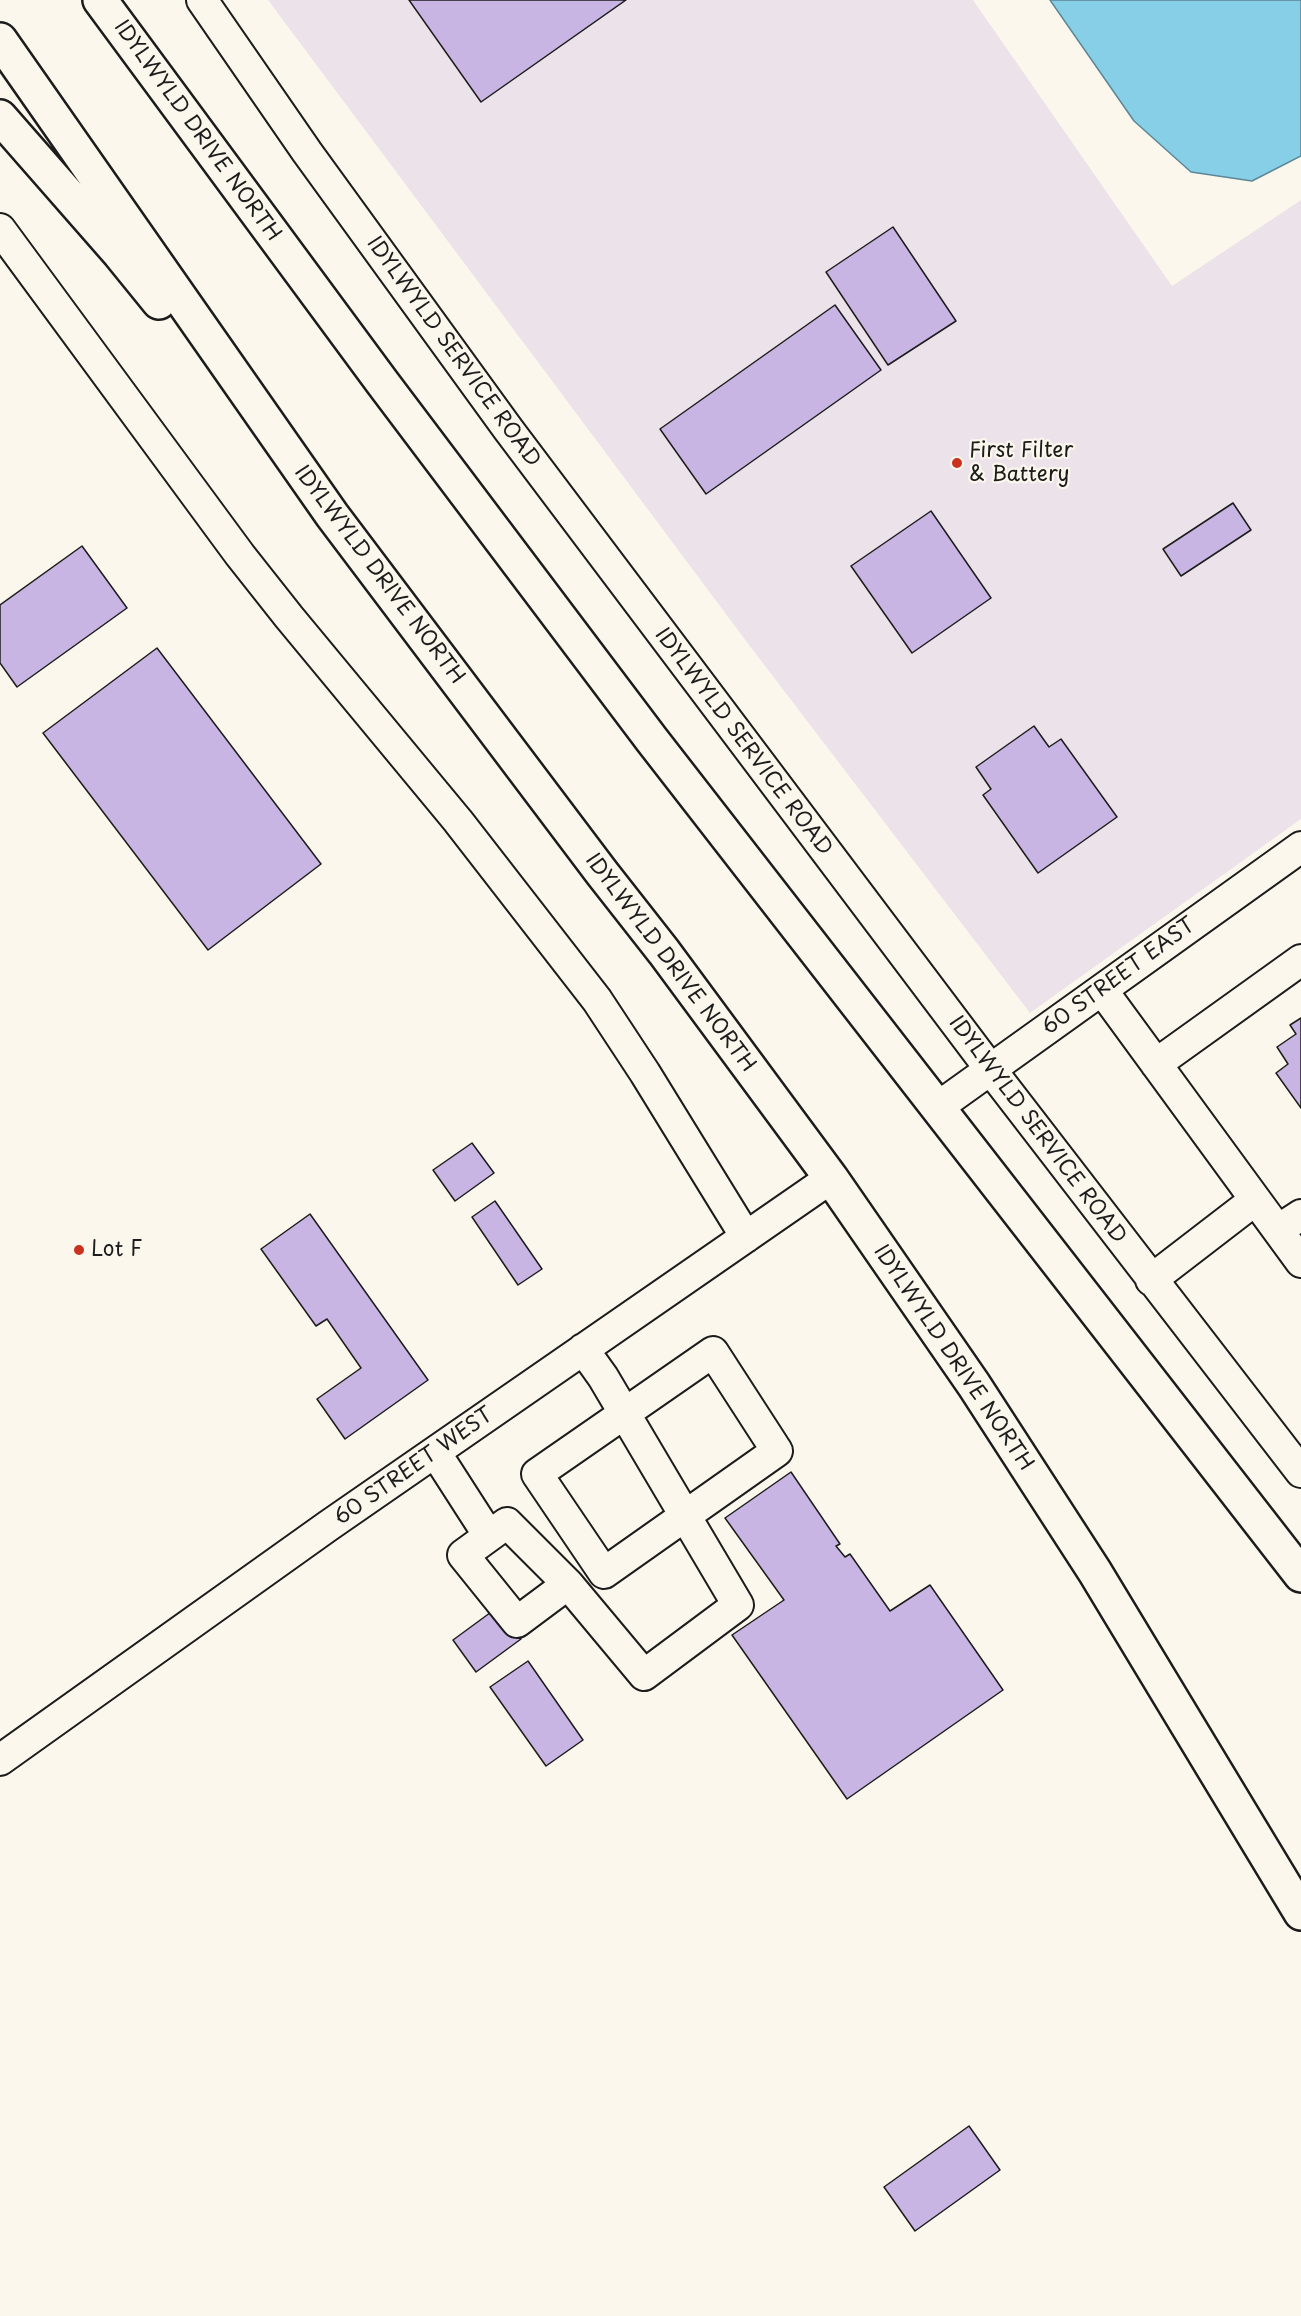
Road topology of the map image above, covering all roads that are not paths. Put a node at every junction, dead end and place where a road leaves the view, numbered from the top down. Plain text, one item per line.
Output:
1 (100, 0) edge
2 (202, 0) edge
3 (0, 40) edge
4 (0, 117) edge
5 (0, 229) edge
6 (332, 515) junction
7 (1301, 848) edge
8 (1301, 960) edge
9 (1101, 990) junction
10 (1156, 1064) junction
11 (991, 1070) junction
12 (938, 1107) junction
13 (831, 1178) junction
14 (1255, 1200) junction
15 (1289, 1222) edge
16 (746, 1237) junction
17 (1301, 1262) edge
18 (1151, 1280) junction
19 (583, 1349) junction
20 (624, 1413) junction
21 (435, 1452) junction
22 (1301, 1472) edge
23 (685, 1515) junction
24 (489, 1536) junction
25 (604, 1573) junction
26 (1301, 1575) edge
27 (573, 1590) junction
28 (0, 1760) edge
29 (1301, 1913) edge

1 - 12 highway, IDYLWYLD DRIVE NORTH
2 - 11 street, IDYLWYLD SERVICE ROAD
3 - 6 highway, IDYLWYLD DRIVE NORTH
4 - 6 highway
5 - 16 street
6 - 13 highway, IDYLWYLD DRIVE NORTH
7 - 9 street, 60 STREET EAST
8 - 10 street
9 - 10 street
9 - 11 street, 60 STREET EAST
10 - 14 street
11 - 12 street, 60 STREET EAST
11 - 18 street, IDYLWYLD SERVICE ROAD
12 - 26 highway, IDYLWYLD DRIVE NORTH
13 - 16 street, 60 STREET WEST
13 - 29 highway, IDYLWYLD DRIVE NORTH
14 - 15 street
14 - 18 street
15 - 17 street
16 - 19 street, 60 STREET WEST
18 - 22 street, IDYLWYLD SERVICE ROAD
19 - 20 street
19 - 21 street, 60 STREET WEST
20 - 23 street
20 - 23 street
20 - 25 street
21 - 24 street
21 - 28 street, 60 STREET WEST
23 - 25 street
23 - 27 street
24 - 27 street
24 - 27 street
25 - 27 street

